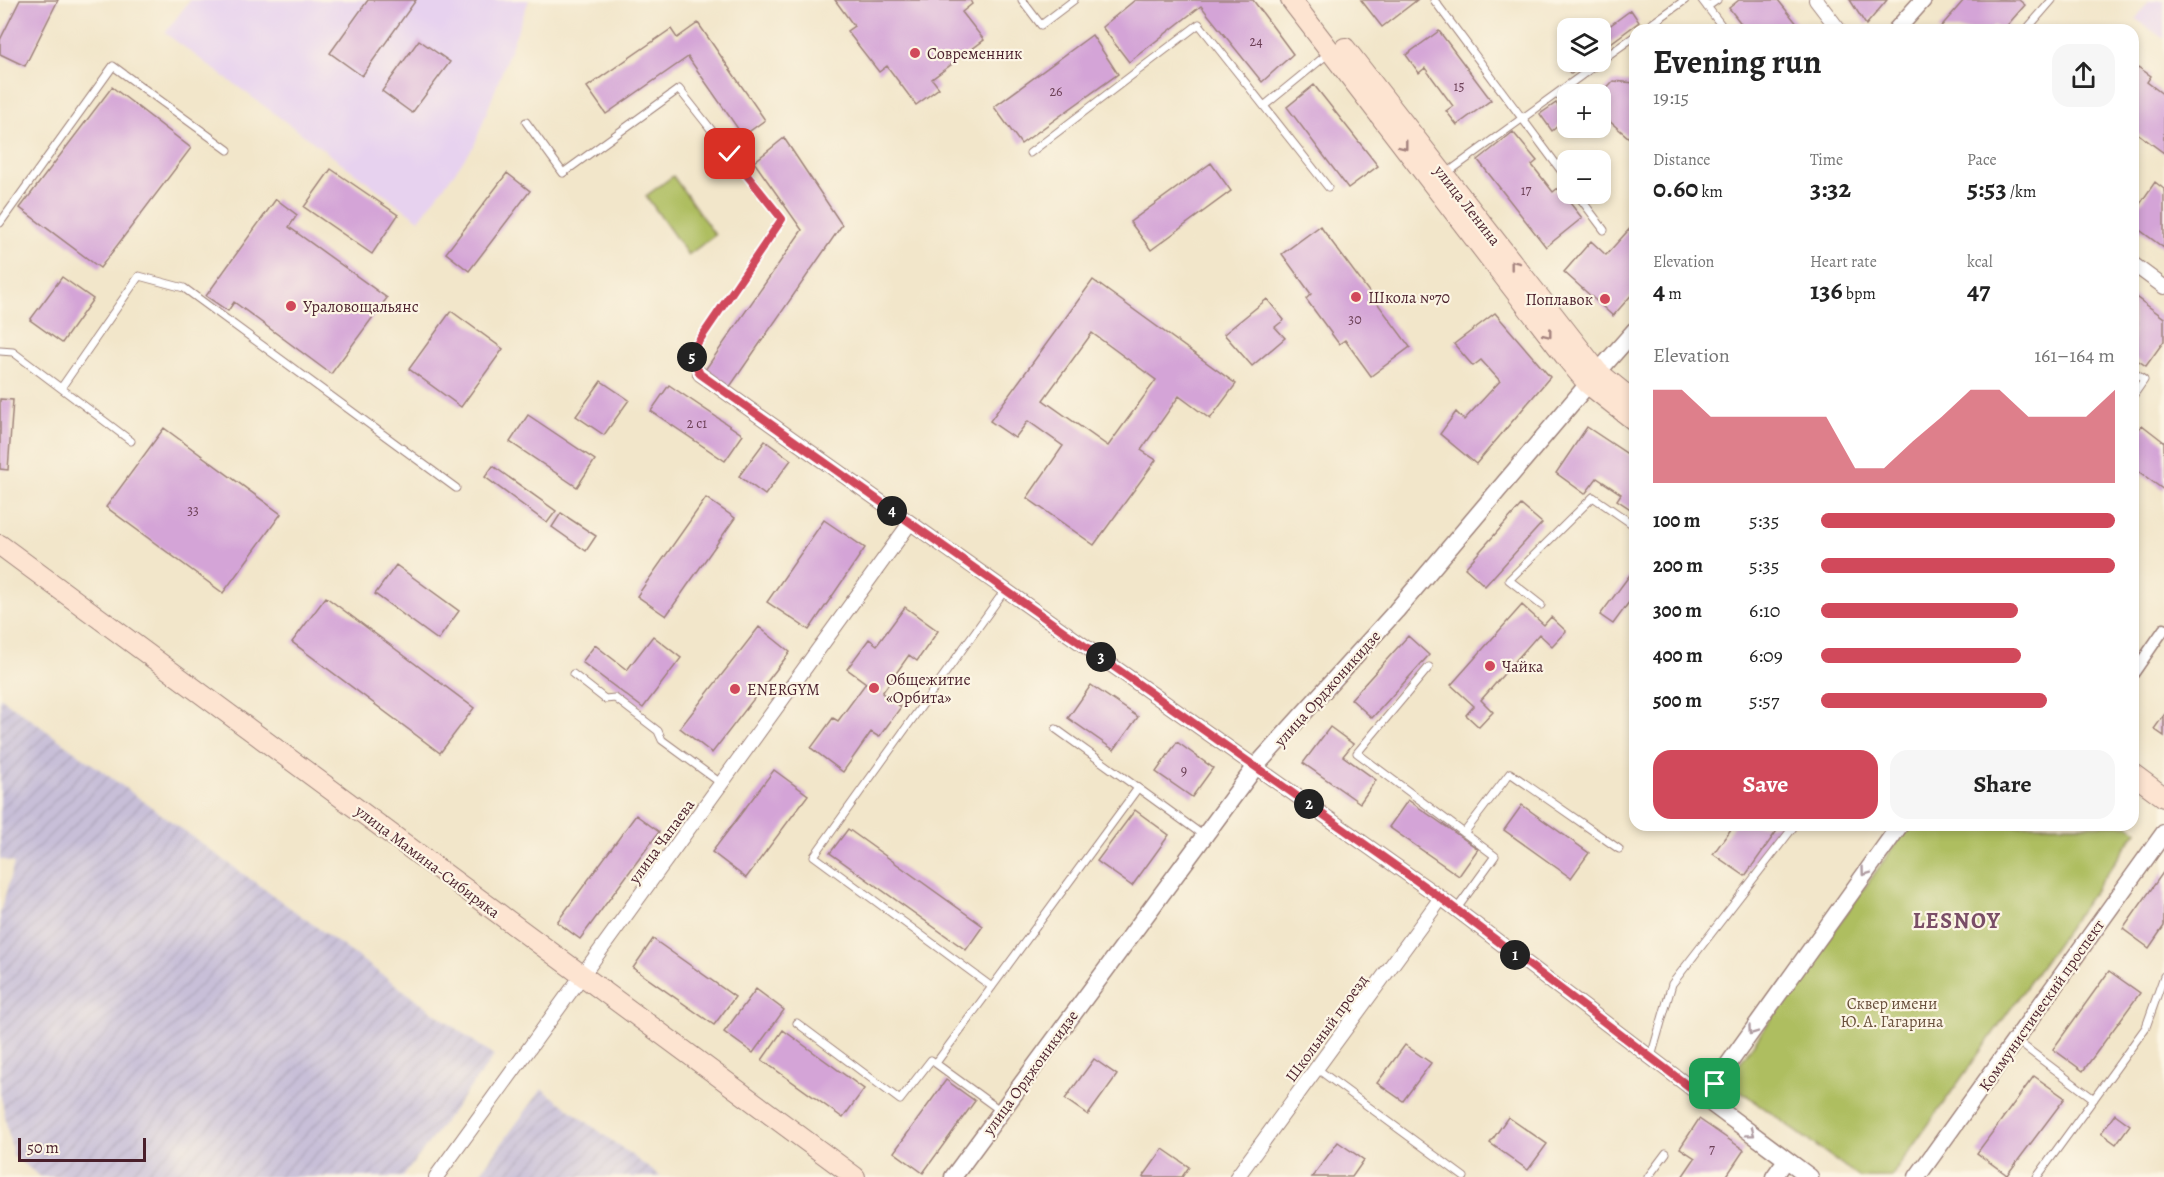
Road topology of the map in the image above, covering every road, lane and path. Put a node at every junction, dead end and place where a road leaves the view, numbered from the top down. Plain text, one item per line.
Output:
1 (1022, 0) edge
2 (1074, 0) edge
3 (1291, 0) edge
4 (1307, 0) edge
5 (1434, 0) edge
6 (1685, 0) edge
7 (1702, 0) edge
8 (1717, 0) edge
9 (1816, 0) edge
10 (1923, 0) edge
11 (2052, 0) edge
12 (1707, 7) junction
13 (1651, 24) edge
14 (1720, 24) edge
15 (1834, 24) edge
16 (1901, 24) edge
17 (2031, 24) edge
18 (1629, 40) edge
19 (1336, 47) junction
20 (1611, 53) edge
21 (1585, 72) edge
22 (1264, 106) junction
23 (1521, 118) junction
24 (525, 122) dead end
25 (228, 150) dead end
26 (1030, 153) dead end
27 (1557, 165) edge
28 (1438, 179) junction
29 (1328, 187) dead end
30 (1585, 204) edge
31 (0, 223) edge
32 (1605, 230) dead end
33 (2139, 268) edge
34 (2164, 287) edge
35 (1629, 337) edge
36 (0, 351) edge
37 (700, 374) joint
38 (2139, 376) edge
39 (1593, 378) junction
40 (2139, 387) edge
41 (61, 388) junction
42 (1629, 399) edge
43 (1629, 415) edge
44 (130, 441) dead end
45 (456, 488) dead end
46 (1629, 522) edge
47 (910, 523) junction
48 (0, 545) edge
49 (1005, 590) junction
50 (1541, 605) dead end
51 (2164, 629) edge
52 (2139, 665) edge
53 (1429, 667) dead end
54 (573, 674) dead end
55 (1056, 729) dead end
56 (1256, 766) junction
57 (2139, 778) edge
58 (722, 784) junction
59 (1138, 788) junction
60 (2139, 792) edge
61 (2164, 797) edge
62 (2164, 810) edge
63 (1790, 831) edge
64 (1895, 831) edge
65 (1464, 833) junction
66 (2164, 833) edge
67 (1205, 836) junction
68 (1619, 849) dead end
69 (1441, 898) junction
70 (1456, 910) junction
71 (584, 976) junction
72 (2164, 976) edge
73 (992, 987) junction
74 (797, 1023) dead end
75 (2016, 1041) junction
76 (1651, 1057) junction
77 (936, 1063) junction
78 (1316, 1068) junction
79 (1704, 1098) junction
80 (2094, 1099) junction
81 (1001, 1111) junction
82 (1666, 1153) dead end
83 (1786, 1160) junction
84 (436, 1177) edge
85 (855, 1177) edge
86 (953, 1177) edge
87 (1237, 1177) edge
88 (1464, 1177) edge
89 (1648, 1177) edge
90 (1774, 1177) edge
91 (1810, 1177) edge
92 (1917, 1177) edge
93 (2037, 1177) edge

1 - 2 lane
3 - 19 main road
4 - 19 main road, улица Ленина
5 - 23 lane
6 - 13 lane
7 - 12 lane
8 - 12 lane
9 - 15 street
10 - 16 street
11 - 17 lane
12 - 14 lane
18 - 20 lane
19 - 22 lane
19 - 28 main road, улица Ленина
21 - 23 lane
22 - 26 lane
22 - 29 lane
23 - 27 lane
23 - 28 lane
24 - 37 lane
25 - 31 lane
28 - 39 main road, улица Ленина
30 - 32 lane
33 - 34 street
35 - 39 street, улица Орджоникидзе
36 - 41 lane
37 - 47 street
38 - 40 lane
39 - 42 main road, улица Ленина
39 - 43 main road
39 - 56 street, улица Орджоникидзе
41 - 44 lane
41 - 45 lane
46 - 50 lane
47 - 49 street
47 - 58 street, улица Чапаева
48 - 71 main road, улица Мамина-Сибиряка
49 - 56 street
49 - 73 lane
51 - 52 street
53 - 65 lane
54 - 58 lane
55 - 59 lane
56 - 67 street, улица Орджоникидзе
56 - 69 street
57 - 61 main road
58 - 71 street, улица Чапаева
59 - 67 lane
59 - 73 lane
60 - 62 main road
63 - 76 lane
64 -> 79 street
65 - 68 lane
65 - 70 lane
66 - 75 street, Коммунистический проспект
67 - 81 street, улица Орджоникидзе
69 - 70 street
69 - 78 street, Школьный проезд
70 - 76 street
71 - 84 street, улица Чапаева
71 - 85 main road, улица Мамина-Сибиряка
72 - 80 lane
73 - 77 lane
74 - 77 lane
75 - 80 lane
75 - 92 street, Коммунистический проспект
76 - 79 street
77 - 81 lane
78 - 87 street, Школьный проезд
78 - 88 lane
79 -> 83 street
80 - 93 lane
81 - 86 street, улица Орджоникидзе
82 - 89 lane
83 - 90 street
83 - 91 street

